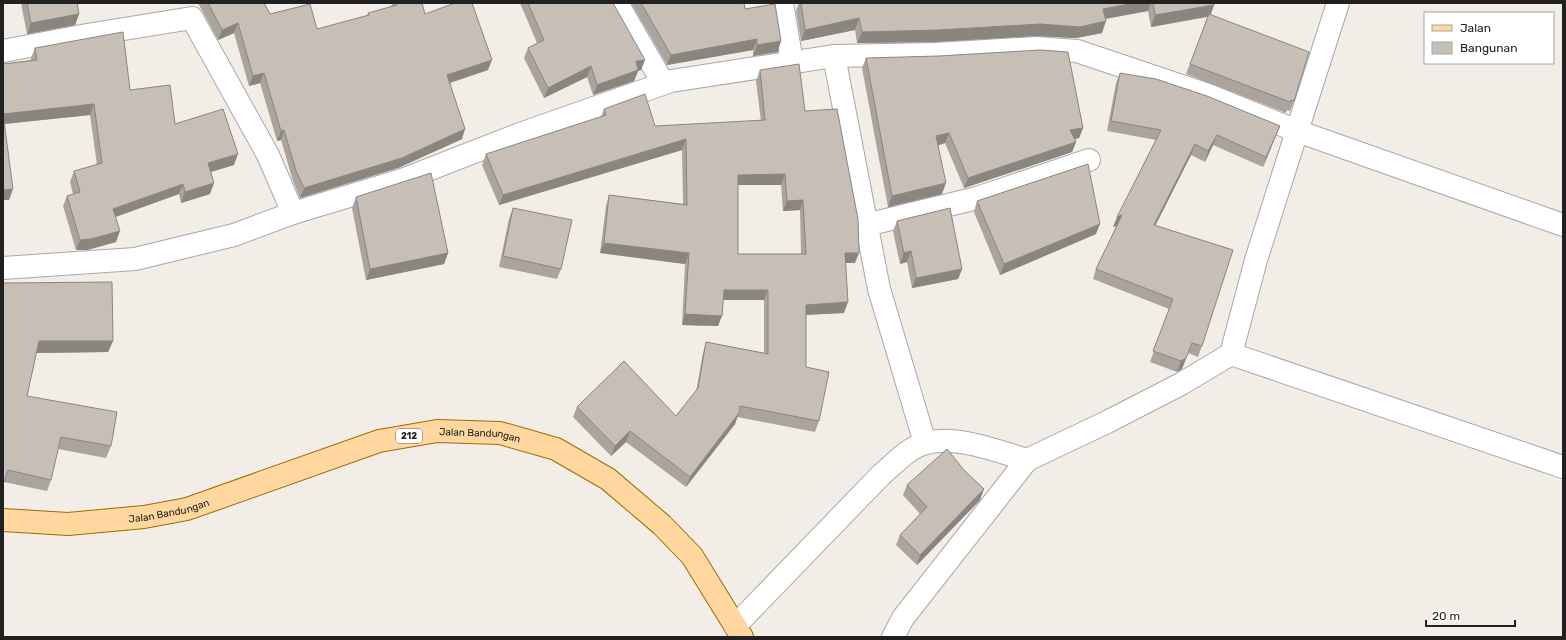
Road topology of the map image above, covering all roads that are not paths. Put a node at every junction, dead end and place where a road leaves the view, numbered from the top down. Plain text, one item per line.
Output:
1 (617, 3) edge
2 (782, 3) edge
3 (1338, 3) edge
4 (186, 11) edge
5 (3, 51) edge
6 (834, 56) junction
7 (792, 62) junction
8 (663, 83) junction
9 (1297, 131) junction
10 (1088, 160) dead end
11 (292, 213) junction
12 (866, 225) junction
13 (1563, 225) edge
14 (3, 268) edge
15 (1231, 354) junction
16 (925, 443) junction
17 (1027, 460) junction
18 (1563, 468) edge
19 (3, 520) edge
20 (739, 632) edge
21 (893, 637) edge

1 - 8 street
2 - 7 street
3 - 9 street
4 - 5 street
4 - 11 street
6 - 7 street
6 - 9 street
6 - 12 street
7 - 8 street
8 - 11 street
9 - 13 street
9 - 15 street
10 - 12 street
11 - 14 street
12 - 16 street
15 - 17 street
15 - 18 street
16 - 17 street
16 - 20 street
17 - 21 street
19 - 20 main road, Jalan Bandungan / 212

